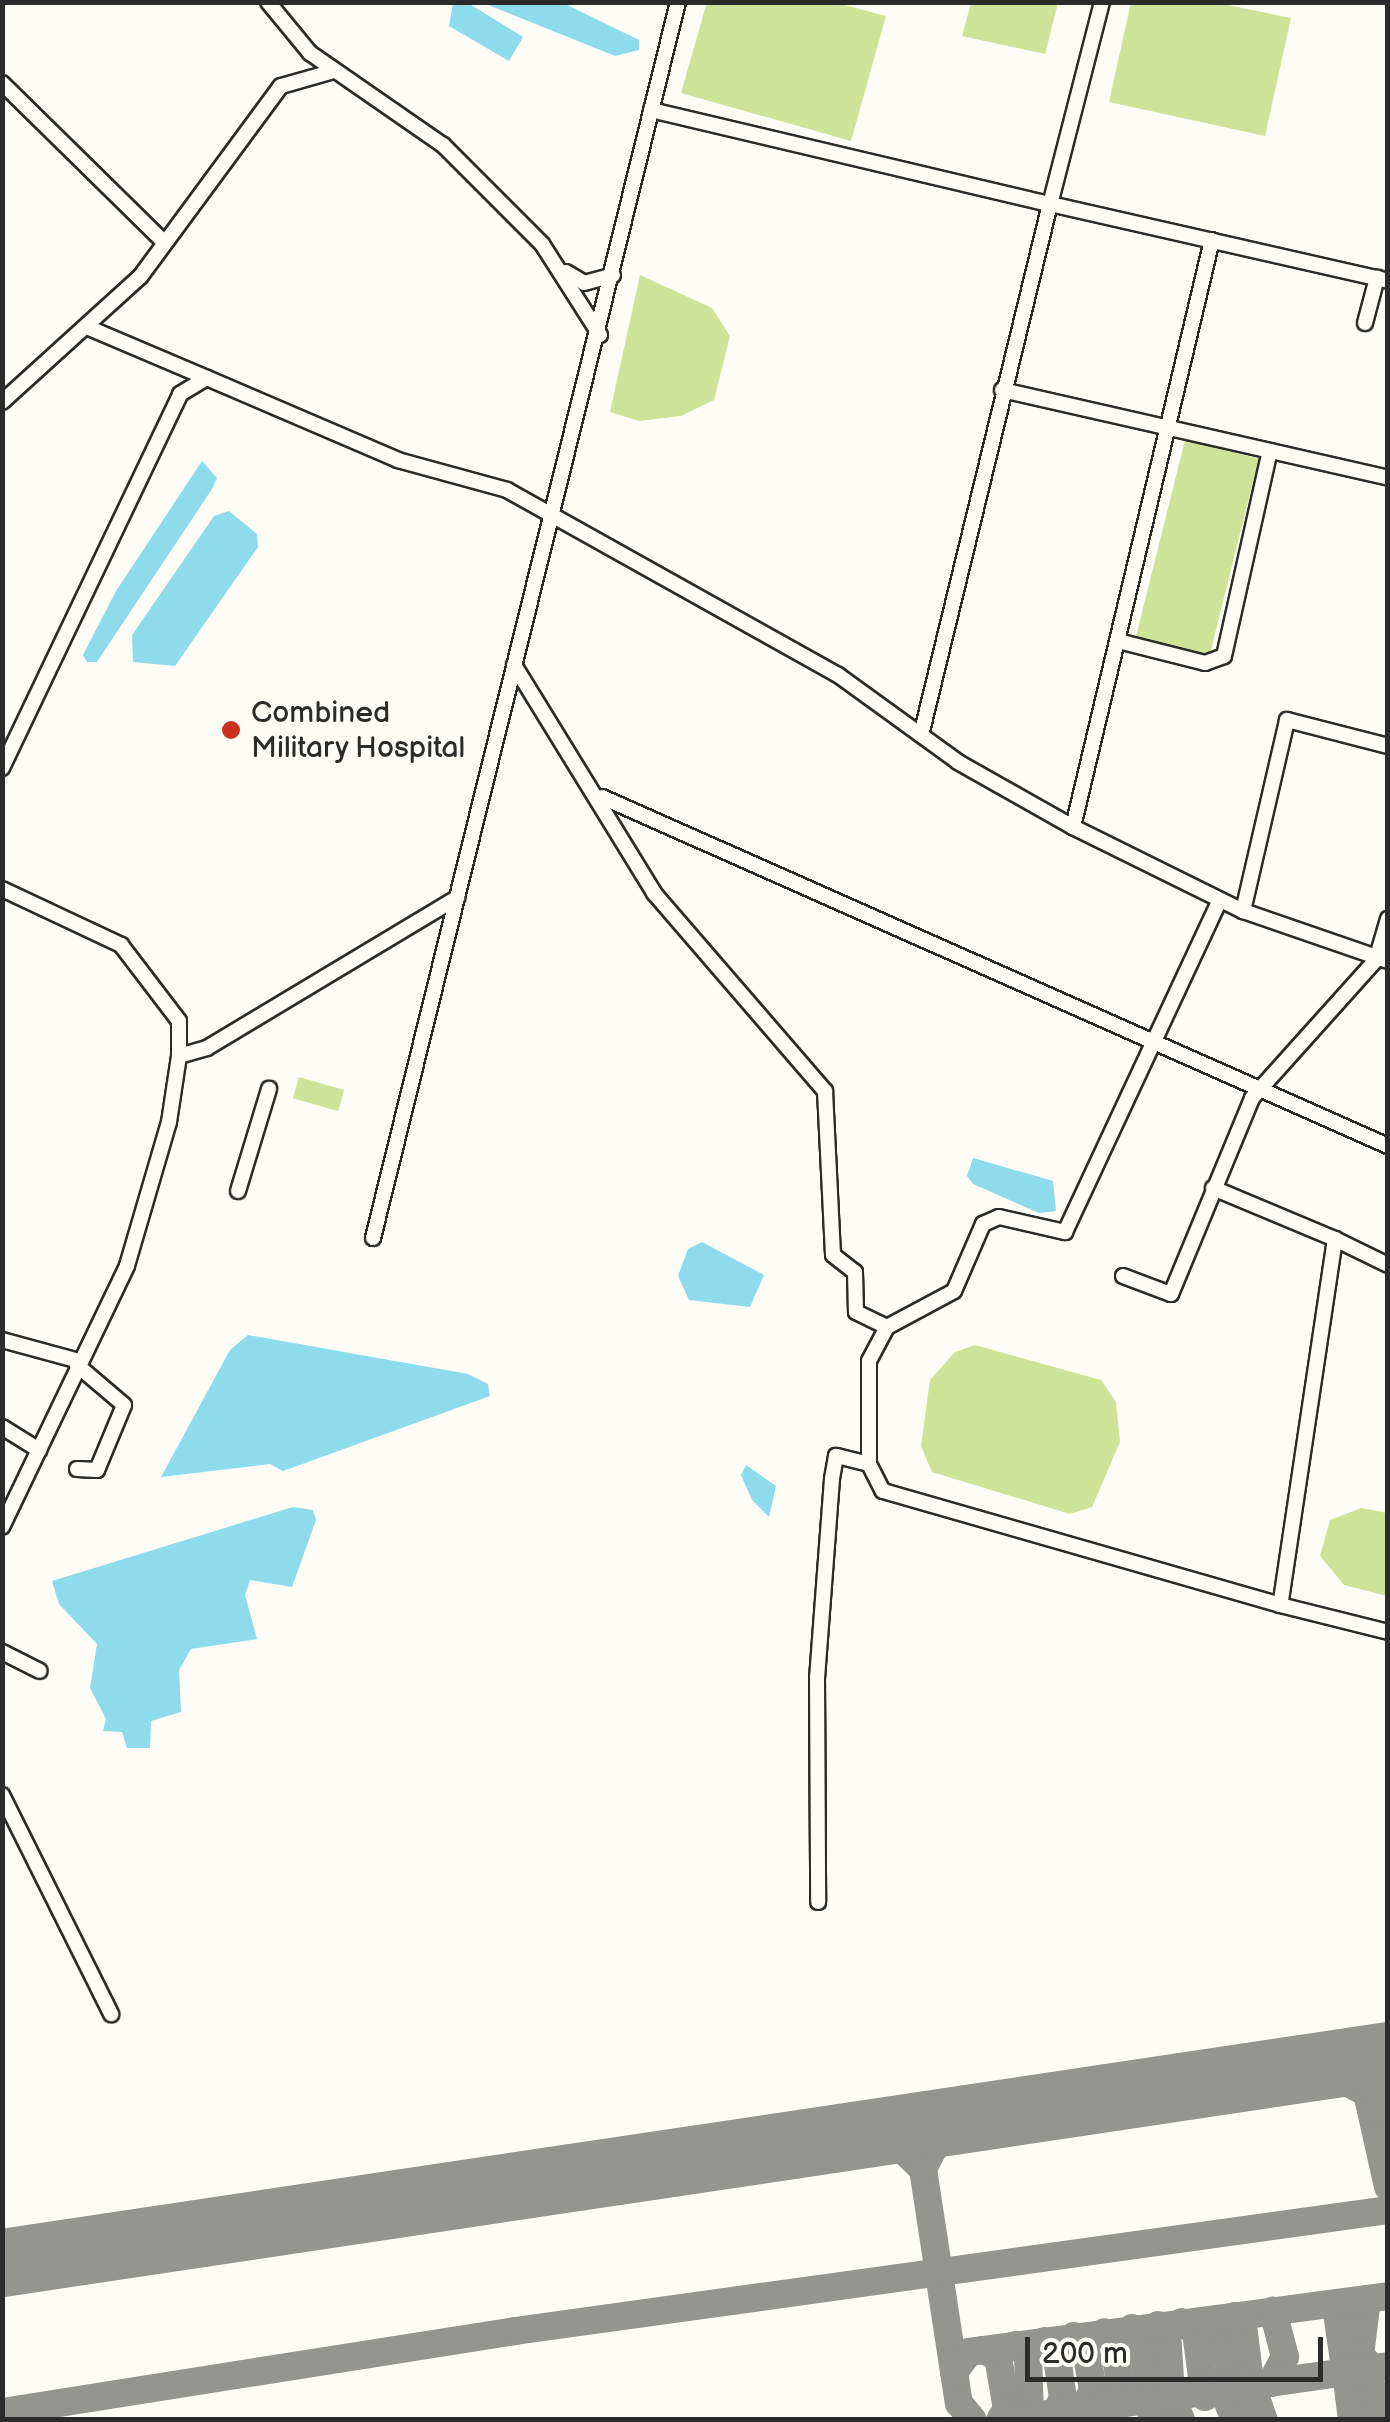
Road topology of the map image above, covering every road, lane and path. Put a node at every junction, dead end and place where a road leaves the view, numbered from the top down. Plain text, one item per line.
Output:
1 (268, 2) edge
2 (678, 2) edge
3 (1102, 2) edge
4 (334, 71) junction
5 (2, 83) edge
6 (651, 110) junction
7 (1050, 204) junction
8 (1212, 240) junction
9 (165, 243) junction
10 (565, 271) junction
11 (613, 275) junction
12 (1382, 279) edge
13 (1365, 324) dead end
14 (88, 328) junction
15 (600, 335) junction
16 (207, 378) junction
17 (1002, 390) junction
18 (2, 402) edge
19 (1170, 427) junction
20 (1270, 450) junction
21 (1388, 478) edge
22 (549, 516) junction
23 (1118, 641) junction
24 (514, 665) junction
25 (921, 736) junction
26 (1388, 746) edge
27 (2, 768) edge
28 (602, 797) junction
29 (1073, 828) junction
30 (2, 889) edge
31 (457, 898) junction
32 (1220, 900) junction
33 (1243, 911) junction
34 (1388, 919) edge
35 (1382, 960) edge
36 (1154, 1042) junction
37 (179, 1056) junction
38 (270, 1088) dead end
39 (1388, 1146) edge
40 (1213, 1188) junction
41 (238, 1191) dead end
42 (373, 1238) dead end
43 (1335, 1239) junction
44 (1388, 1265) edge
45 (1123, 1276) dead end
46 (887, 1327) junction
47 (2, 1340) edge
48 (78, 1363) junction
49 (2, 1426) edge
50 (38, 1450) junction
51 (870, 1464) junction
52 (76, 1468) dead end
53 (2, 1526) edge
54 (1280, 1605) junction
55 (1388, 1632) edge
56 (2, 1652) edge
57 (40, 1671) dead end
58 (2, 1795) edge
59 (10, 1830) edge
60 (818, 1902) dead end
61 (110, 2014) dead end

1 - 4 street
2 - 6 street
3 - 7 street
4 - 9 street
4 - 10 street
5 - 9 street
6 - 7 street
6 - 11 street
7 - 8 street
7 - 17 street
8 - 12 street
8 - 19 street
9 - 14 street
10 - 11 street
10 - 15 street
11 - 15 street
12 - 13 street
14 - 16 street
14 - 18 street
15 - 22 street
16 - 22 street
16 - 27 street
17 - 19 street
17 - 25 street
19 - 20 street
19 - 23 street
20 - 21 street
20 - 23 street
22 - 24 street
22 - 25 street
23 - 29 street
24 - 28 street
24 - 31 street
25 - 29 street
26 - 33 street
28 - 36 street
28 - 46 street
29 - 32 street
30 - 37 street
31 - 37 street
31 - 42 street
32 - 33 street
32 - 36 street
33 - 35 street
34 - 35 street
35 - 40 street
36 - 39 street
36 - 46 street
37 - 48 street
38 - 41 street
40 - 43 street
40 - 45 street
43 - 44 street
43 - 54 street
46 - 51 street
47 - 48 street
48 - 50 street
48 - 52 street
49 - 50 street
50 - 53 street
51 - 54 street
51 - 60 street
54 - 55 street
56 - 57 street
58 - 59 street
59 - 61 street

